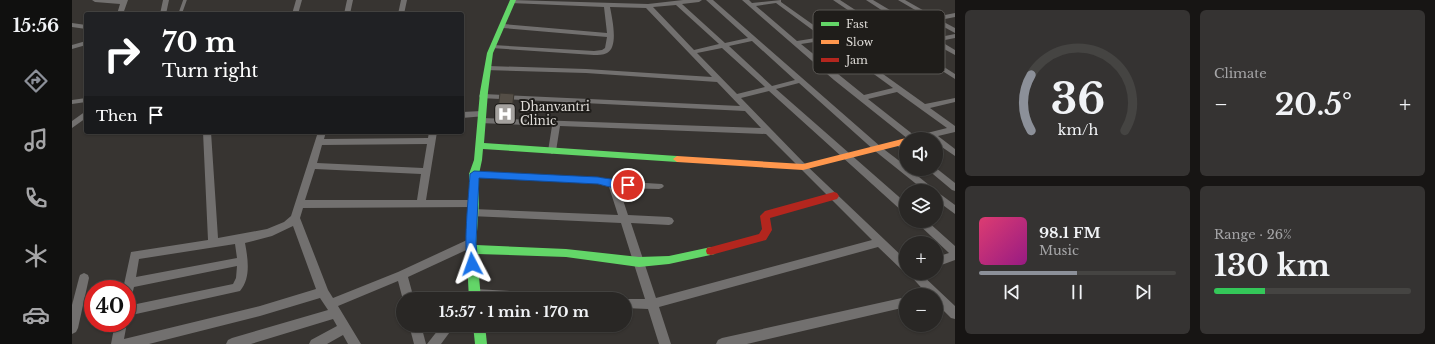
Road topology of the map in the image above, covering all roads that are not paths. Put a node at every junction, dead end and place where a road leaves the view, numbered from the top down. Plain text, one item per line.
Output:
1 (95, 0) edge
2 (166, 0) edge
3 (185, 0) edge
4 (299, 0) edge
5 (350, 0) edge
6 (404, 0) edge
7 (699, 0) edge
8 (709, 0) edge
9 (778, 0) edge
10 (836, 0) edge
11 (869, 0) edge
12 (901, 0) edge
13 (513, 1) edge
14 (125, 2) edge
15 (549, 2) edge
16 (748, 2) edge
17 (678, 3) junction
18 (607, 5) junction
19 (648, 6) junction
20 (851, 10) edge
21 (885, 10) edge
22 (918, 10) edge
23 (121, 12) edge
24 (163, 12) edge
25 (181, 12) edge
26 (296, 12) edge
27 (347, 12) edge
28 (401, 12) edge
29 (72, 25) edge
30 (503, 26) junction
31 (813, 26) edge
32 (945, 26) edge
33 (84, 27) edge
34 (955, 31) edge
35 (611, 35) junction
36 (955, 36) edge
37 (945, 38) edge
38 (753, 39) junction
39 (813, 40) edge
40 (84, 43) edge
41 (796, 43) junction
42 (723, 45) junction
43 (72, 46) edge
44 (945, 46) edge
45 (493, 47) junction
46 (692, 52) junction
47 (955, 53) edge
48 (813, 57) edge
49 (488, 68) junction
50 (945, 71) edge
51 (833, 74) edge
52 (879, 74) edge
53 (955, 77) edge
54 (719, 80) junction
55 (800, 81) junction
56 (770, 88) junction
57 (900, 89) junction
58 (484, 96) junction
59 (736, 98) junction
60 (862, 98) junction
61 (84, 100) edge
62 (955, 100) edge
63 (72, 102) edge
64 (924, 107) junction
65 (747, 109) junction
66 (464, 115) edge
67 (84, 116) edge
68 (482, 117) junction
69 (556, 124) junction
70 (72, 125) edge
71 (954, 129) edge
72 (769, 131) junction
73 (905, 132) edge
74 (942, 132) edge
75 (207, 134) edge
76 (321, 134) edge
77 (433, 134) edge
78 (431, 141) junction
79 (319, 142) junction
80 (943, 144) edge
81 (899, 145) edge
82 (479, 146) junction
83 (878, 149) junction
84 (552, 151) junction
85 (955, 153) edge
86 (847, 156) junction
87 (311, 166) junction
88 (803, 167) junction
89 (426, 170) junction
90 (474, 174) junction
91 (940, 176) edge
92 (613, 184) junction
93 (922, 184) edge
94 (659, 186) dead end
95 (955, 188) edge
96 (834, 196) junction
97 (943, 201) edge
98 (420, 203) junction
99 (899, 203) edge
100 (299, 204) junction
101 (474, 209) junction
102 (955, 210) edge
103 (295, 218) junction
104 (625, 221) junction
105 (669, 221) dead end
106 (928, 228) edge
107 (238, 238) junction
108 (880, 242) junction
109 (213, 243) junction
110 (471, 246) junction
111 (955, 252) edge
112 (955, 256) edge
113 (899, 260) edge
114 (943, 260) edge
115 (242, 261) junction
116 (639, 262) junction
117 (402, 275) junction
118 (84, 278) dead end
119 (131, 280) edge
120 (920, 280) edge
121 (136, 282) edge
122 (928, 288) edge
123 (323, 292) junction
124 (406, 292) edge
125 (474, 292) edge
126 (943, 302) edge
127 (632, 303) edge
128 (651, 304) junction
129 (899, 304) edge
130 (136, 309) edge
131 (333, 309) junction
132 (955, 314) edge
133 (72, 328) edge
134 (346, 328) junction
135 (119, 332) edge
136 (417, 332) edge
137 (443, 332) edge
138 (480, 332) edge
139 (116, 344) edge
140 (126, 344) edge
141 (232, 344) edge
142 (315, 344) edge
143 (355, 344) edge
144 (420, 344) edge
145 (432, 344) edge
146 (481, 344) edge
147 (665, 344) edge
148 (722, 344) edge

1 - 14 street
2 - 24 street
3 - 25 lane
4 - 26 street
5 - 27 street
6 - 28 street
7 - 17 street
8 - 38 street
9 - 16 street
9 - 31 street
10 - 20 street
11 - 21 street
12 - 22 street
13 - 15 street
13 - 30 street
14 - 23 street
15 - 18 street
16 - 41 street
17 - 19 street
17 - 42 street
18 - 19 street
18 - 35 street
19 - 46 street
29 - 33 street
30 - 35 street
30 - 45 street
32 - 34 street
35 - 45 street
36 - 37 street
38 - 42 street
38 - 55 street
39 - 41 street
40 - 43 street
41 - 48 street
42 - 46 street
42 - 56 street
44 - 47 street
45 - 49 street
46 - 54 street
49 - 54 street
49 - 58 street
50 - 53 street
51 - 60 street
52 - 57 street
54 - 59 street
55 - 56 street
55 - 83 street
56 - 59 street
56 - 86 street
57 - 60 street
57 - 64 street
58 - 65 street
58 - 68 street
59 - 65 street
60 - 73 street
61 - 63 street
62 - 64 street
64 - 71 street
65 - 72 street
66 - 68 street
67 - 70 street
68 - 69 street
68 - 82 street
69 - 72 street
69 - 84 street
71 - 74 street
72 - 88 street
75 - 109 street
76 - 79 street
77 - 78 street
78 - 79 street
78 - 89 street
79 - 87 street
80 - 85 street
81 - 83 street
82 - 84 street
82 - 90 street
83 - 86 street
83 - 93 street
84 - 88 street
86 - 88 street
86 - 99 street
87 - 89 street
87 - 100 street
88 - 96 street
89 - 98 street
90 - 92 street
90 - 101 street
91 - 95 street
92 - 94 street
92 - 104 street
96 - 108 street
96 - 116 street
97 - 102 street
98 - 100 street
98 - 101 street
100 - 103 street
101 - 104 street
101 - 110 street
103 - 107 street
103 - 123 street
104 - 105 street
104 - 116 street
106 - 111 street
107 - 109 street
107 - 115 street
108 - 113 street
108 - 128 street
109 - 119 street
110 - 116 street
110 - 117 street
110 - 125 street
112 - 114 street
115 - 121 street
115 - 130 street
116 - 128 street
117 - 124 street
117 - 131 street
118 - 133 street
120 - 122 street
123 - 131 street
123 - 140 street
126 - 132 street
127 - 128 street
128 - 147 street
129 - 148 street
131 - 134 street
131 - 141 street
134 - 142 street
134 - 143 street
135 - 139 street
136 - 144 street
137 - 145 street
138 - 146 street

